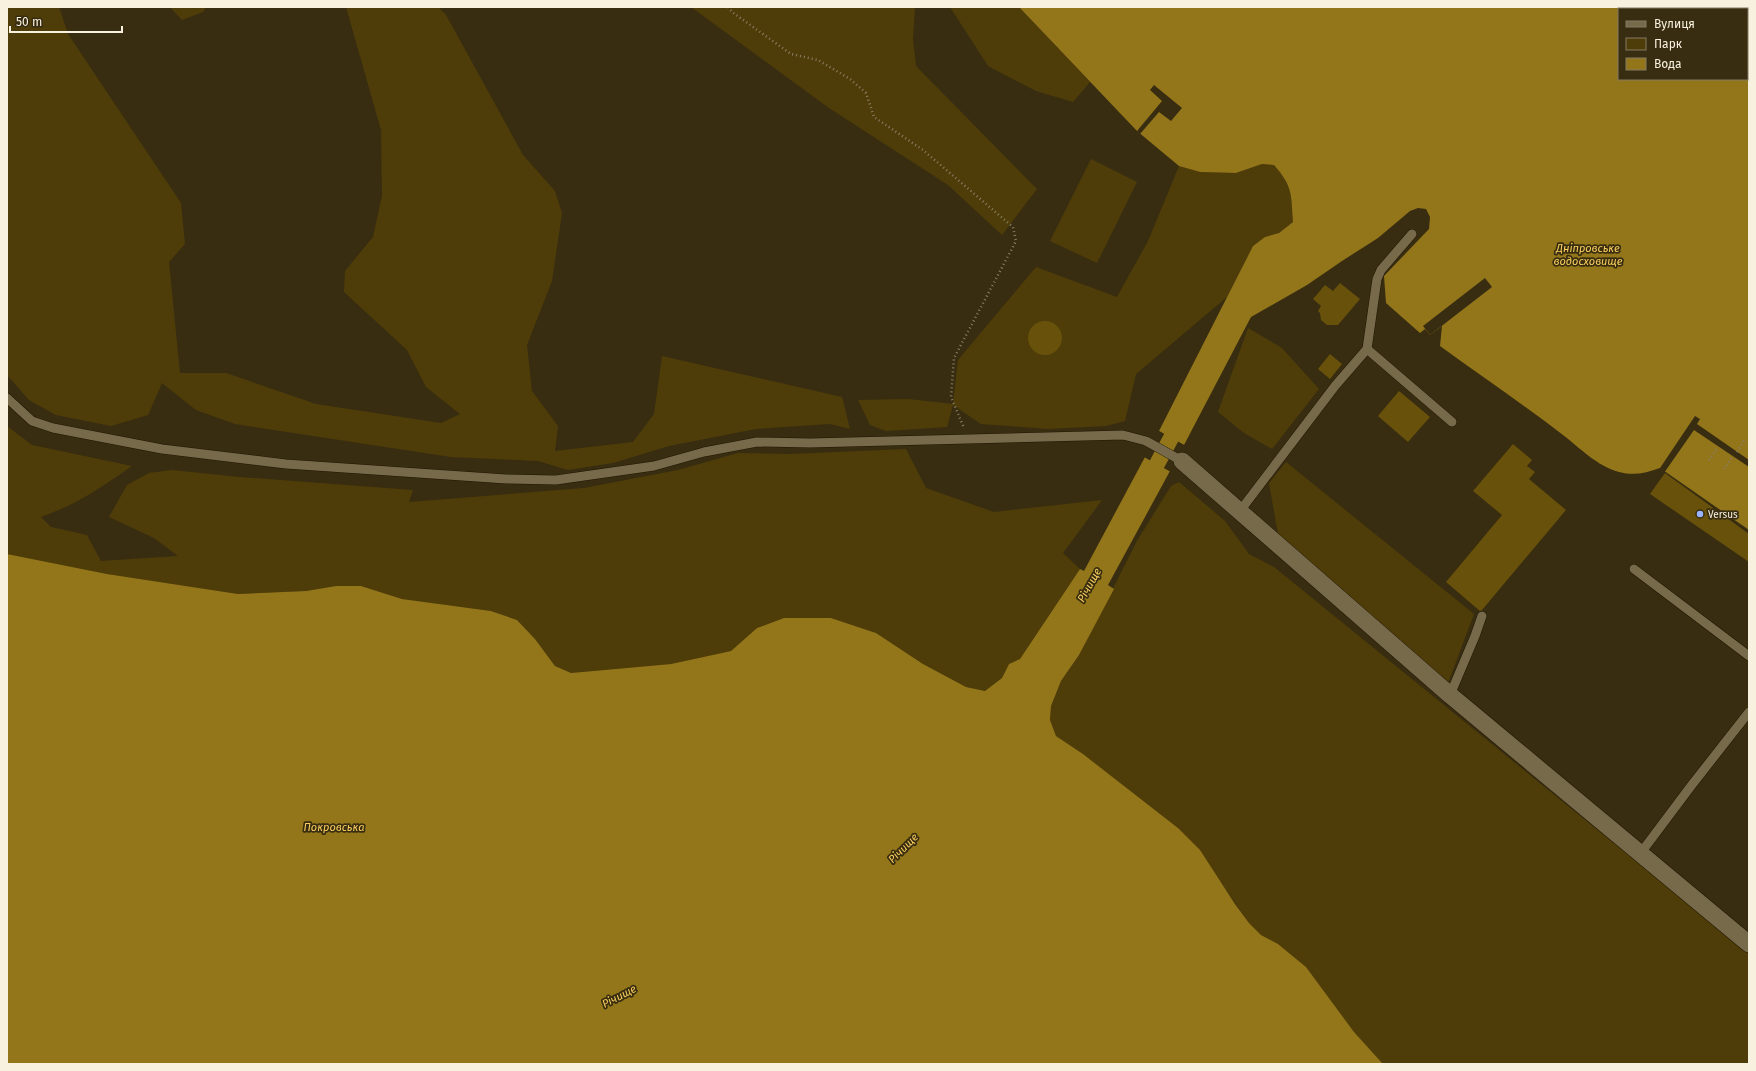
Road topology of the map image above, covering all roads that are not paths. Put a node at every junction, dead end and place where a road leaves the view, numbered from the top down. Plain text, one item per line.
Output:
1 (1412, 234) dead end
2 (1367, 349) junction
3 (7, 398) edge
4 (1452, 422) dead end
5 (1182, 461) joint
6 (1240, 511) junction
7 (1634, 569) dead end
8 (1482, 616) dead end
9 (1749, 656) edge
10 (1450, 695) junction
11 (1749, 712) edge
12 (1640, 854) junction
13 (1749, 944) edge

1 - 2 lane
2 - 4 lane
2 - 6 lane
3 - 5 lane
5 - 6 street
6 - 10 street
7 - 9 lane
8 - 10 lane
10 - 12 street
11 - 12 lane
12 - 13 street

